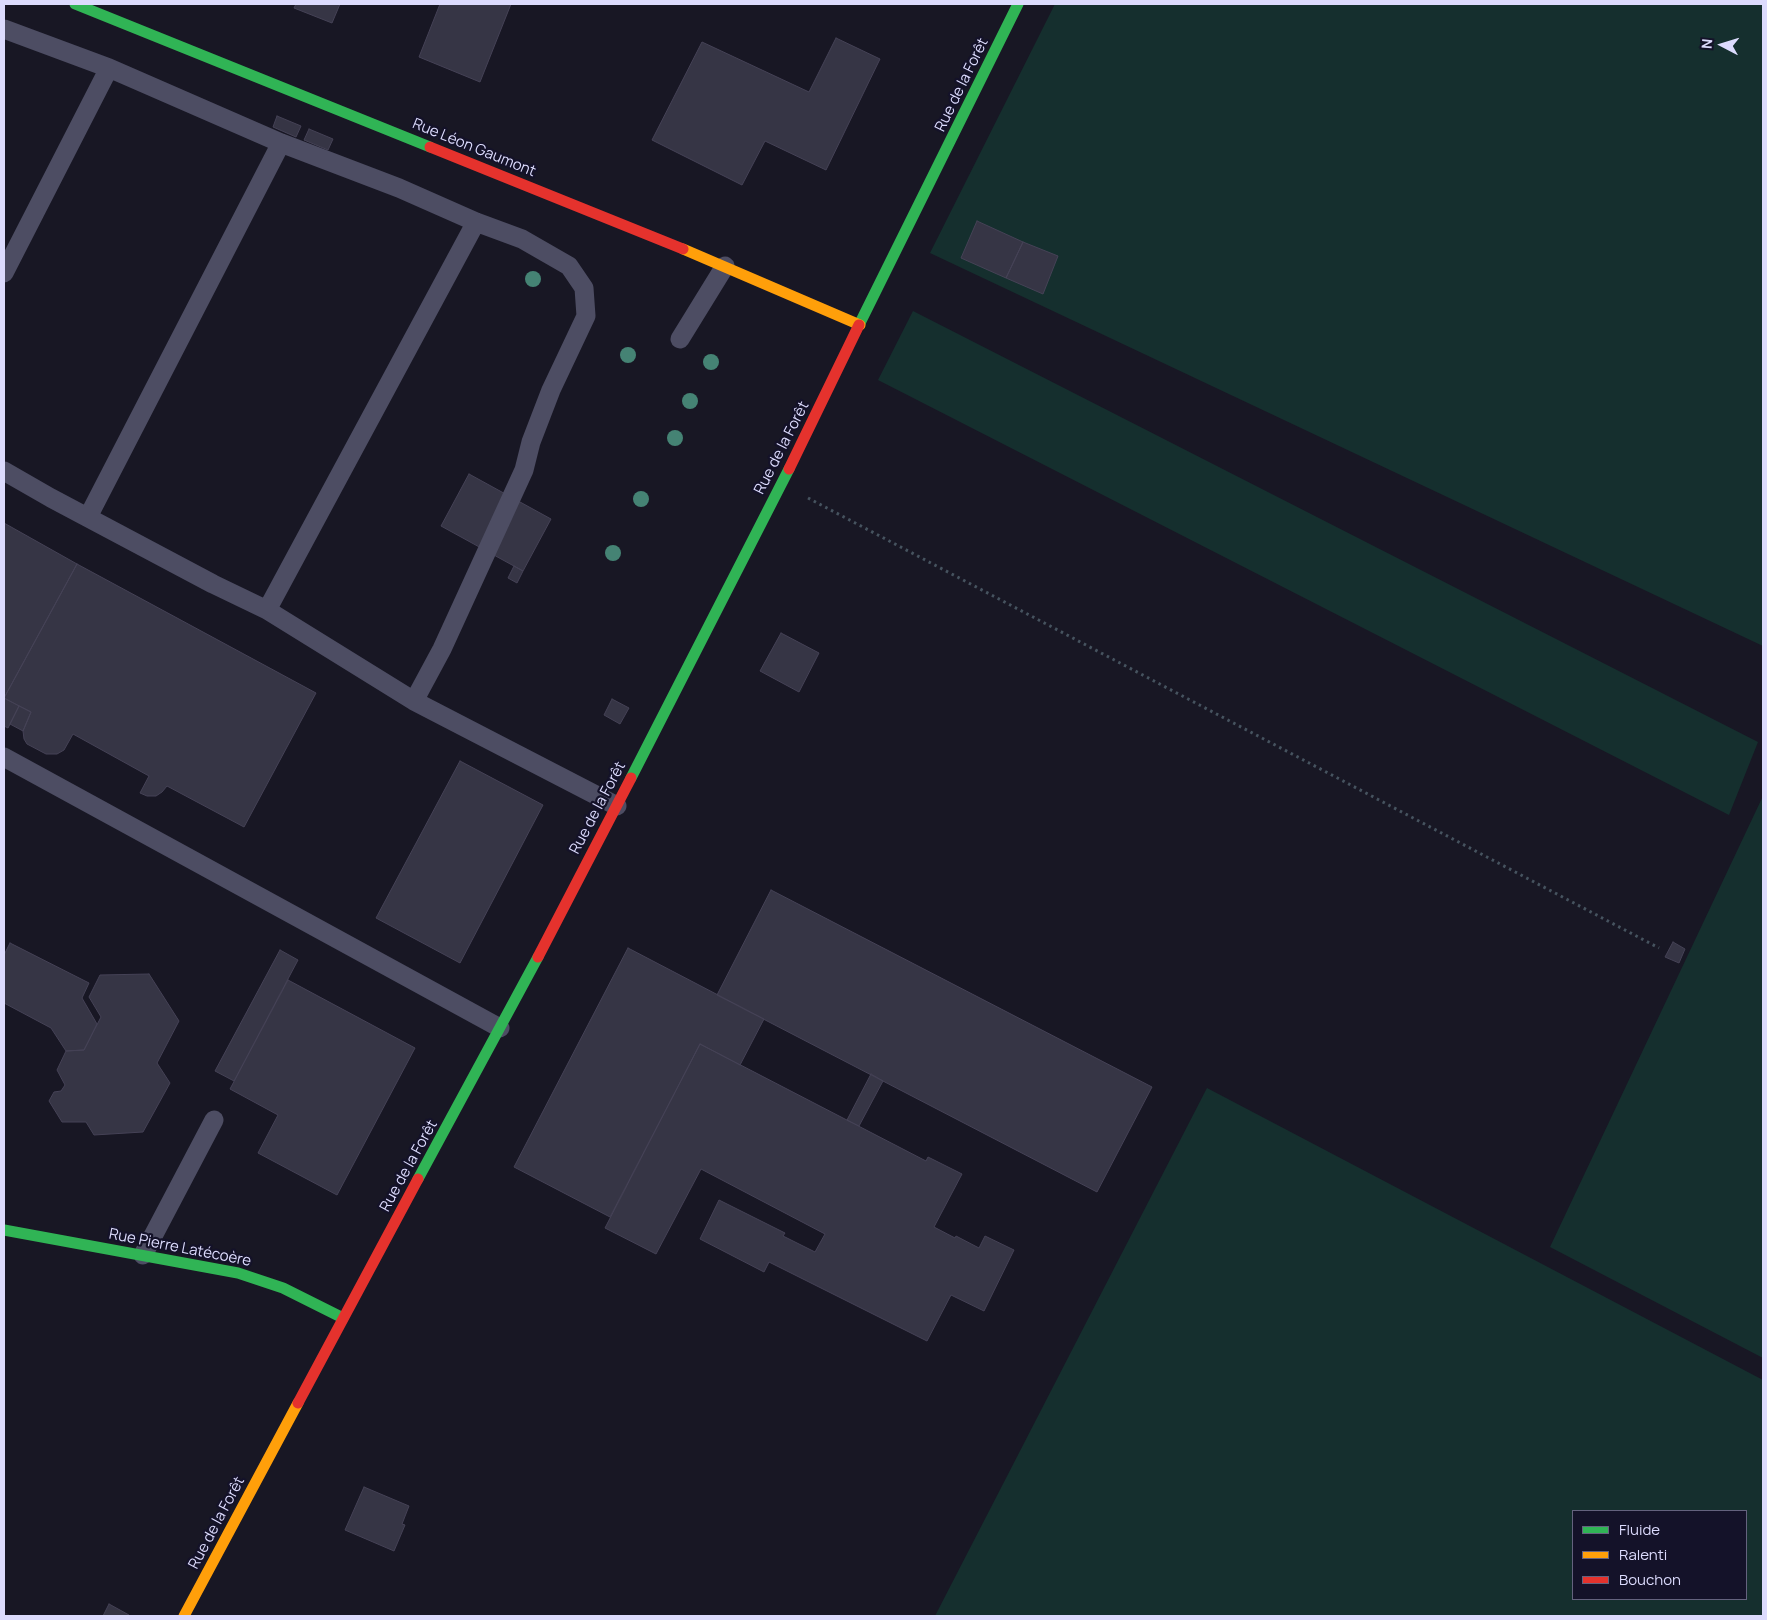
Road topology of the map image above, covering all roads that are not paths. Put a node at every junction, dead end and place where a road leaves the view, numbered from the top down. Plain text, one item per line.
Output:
1 (75, 4) edge
2 (1018, 4) edge
3 (4, 29) edge
4 (109, 68) junction
5 (281, 143) junction
6 (476, 222) junction
7 (725, 266) junction
8 (4, 273) edge
9 (860, 325) junction
10 (680, 339) dead end
11 (4, 471) edge
12 (88, 517) junction
13 (267, 610) junction
14 (414, 701) junction
15 (4, 757) edge
16 (617, 806) junction
17 (500, 1028) junction
18 (214, 1120) dead end
19 (4, 1230) edge
20 (144, 1255) junction
21 (343, 1318) junction
22 (184, 1616) edge

1 - 7 street, Rue Léon Gaumont
2 - 9 street, Rue de la Forêt
3 - 4 lane
4 - 5 lane
4 - 8 lane
5 - 6 lane
5 - 12 lane
6 - 13 lane
6 - 14 lane
7 - 9 street, Rue Léon Gaumont
7 - 10 lane
9 - 16 street, Rue de la Forêt
11 - 12 lane
12 - 13 lane
13 - 14 lane
14 - 16 lane
15 - 17 lane
16 - 17 street, Rue de la Forêt
17 - 21 street, Rue de la Forêt
18 - 20 lane
19 - 20 street, Rue Pierre Latécoère
20 - 21 street, Rue Pierre Latécoère
21 - 22 street, Rue de la Forêt

